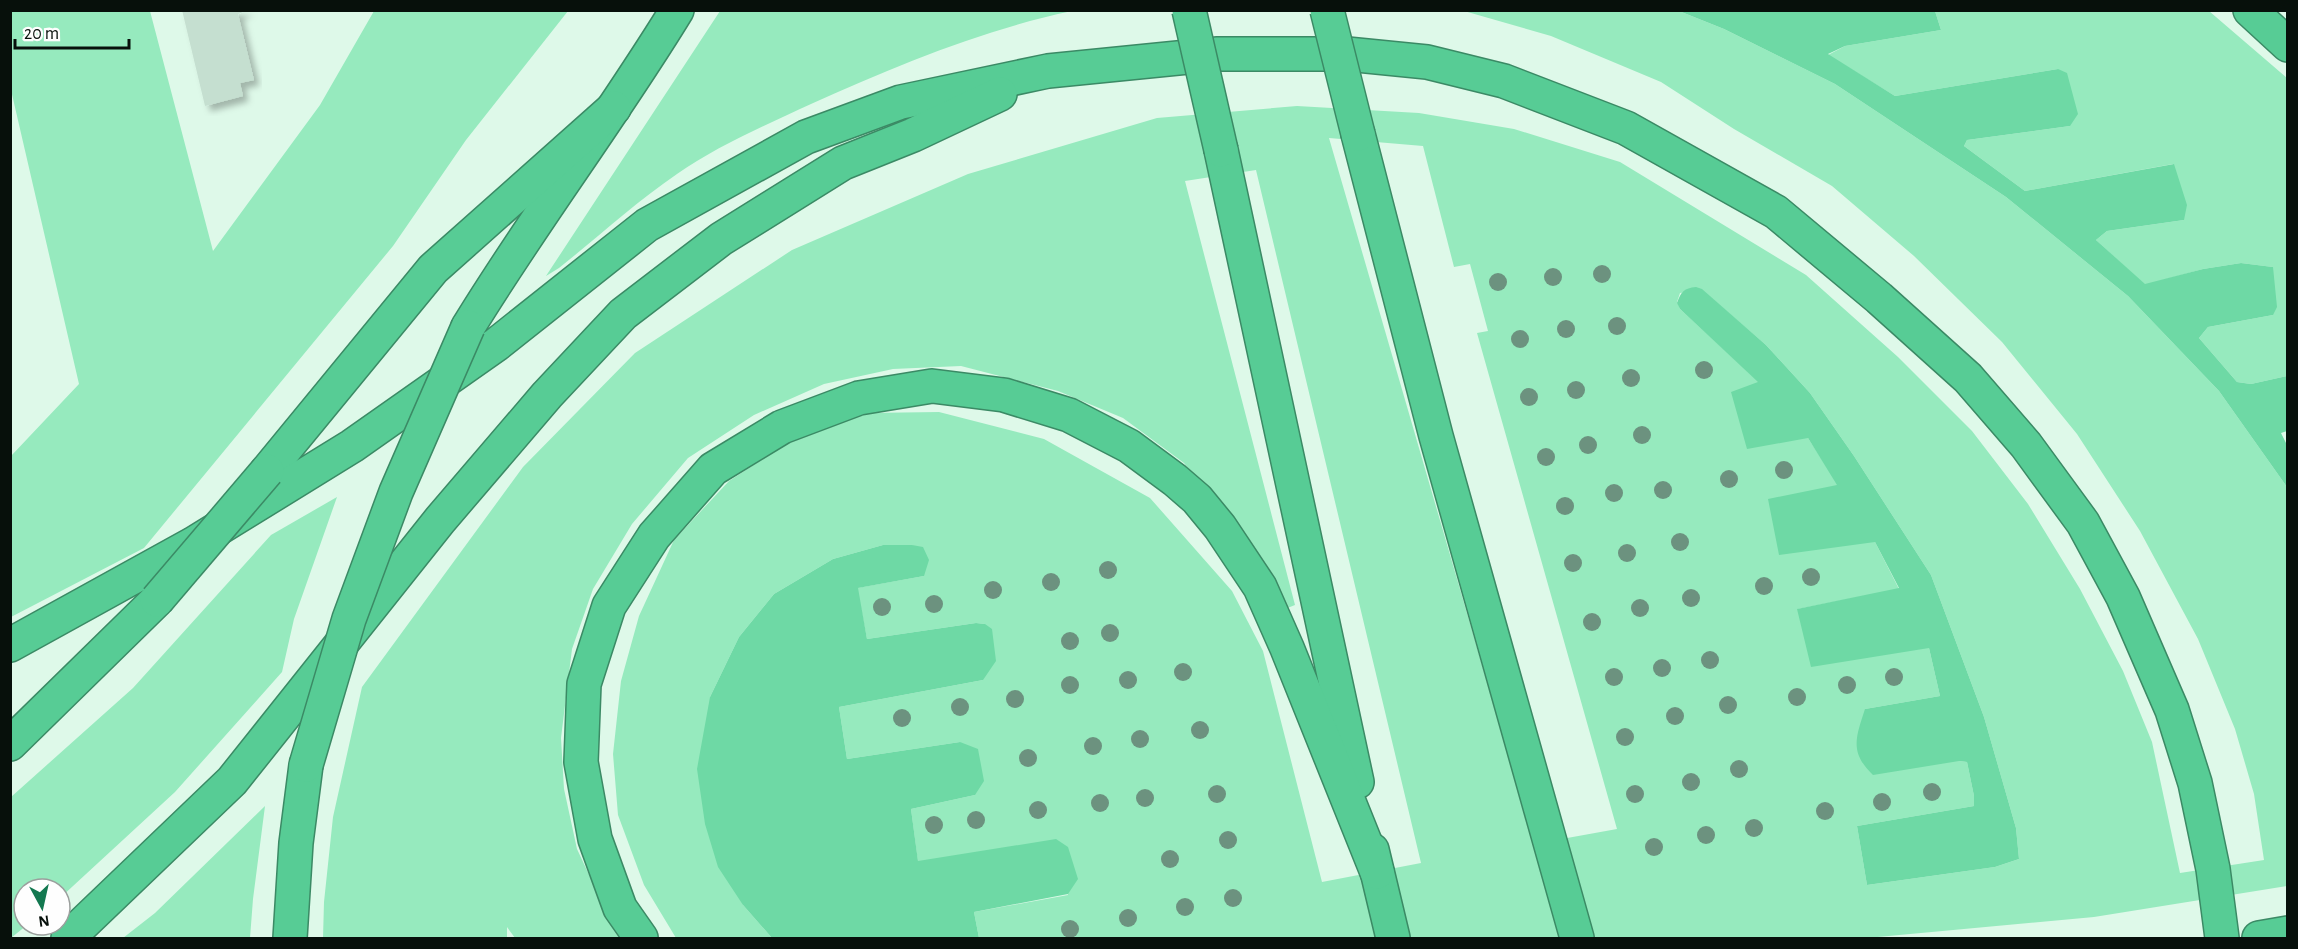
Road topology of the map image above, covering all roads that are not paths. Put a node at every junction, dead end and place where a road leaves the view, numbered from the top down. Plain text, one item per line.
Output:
1 (677, 10) edge
2 (1189, 10) edge
3 (1326, 10) edge
4 (2250, 10) edge
5 (2288, 45) edge
6 (1048, 71) junction
7 (614, 108) junction
8 (10, 645) edge
9 (10, 744) edge
10 (1377, 872) junction
11 (2288, 933) edge
12 (68, 939) edge
13 (290, 939) edge
14 (641, 939) edge
15 (1393, 939) edge
16 (1578, 939) edge
17 (2222, 939) edge
18 (2259, 939) edge

1 - 7 highway
2 - 10 highway, bridge
3 - 16 highway, bridge
4 - 5 highway
6 - 8 highway
6 - 12 highway
6 - 17 highway
7 - 9 highway, bridge
7 - 13 highway, bridge
10 - 14 highway
10 - 15 highway
11 - 18 highway

